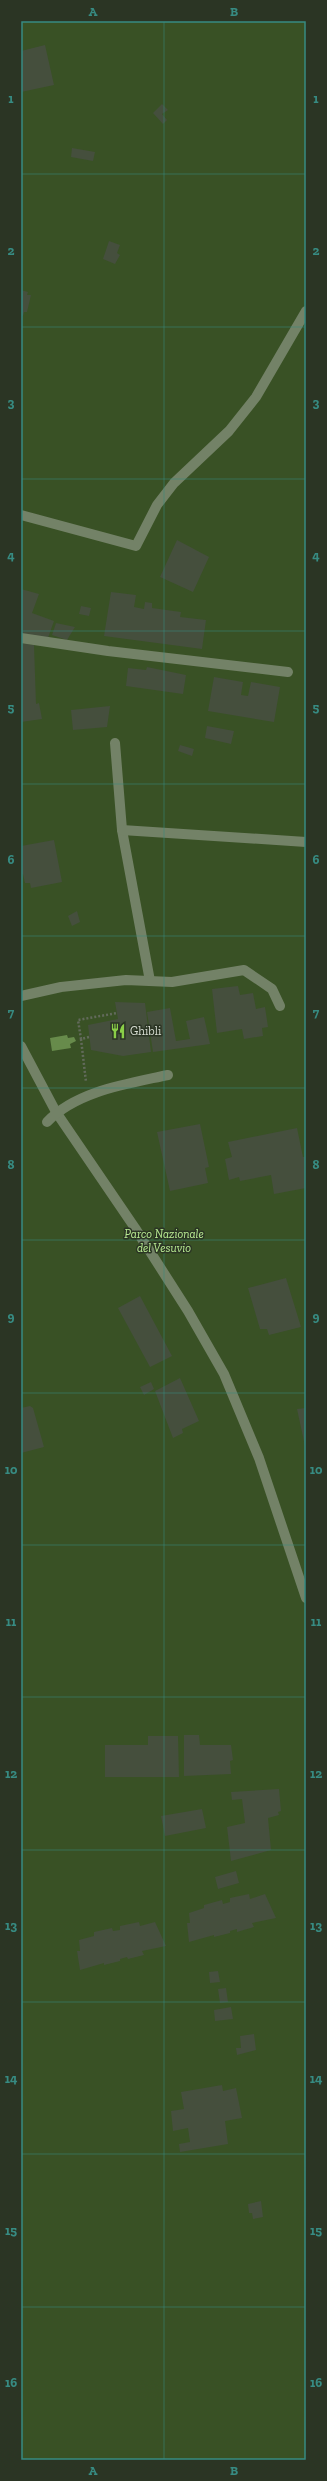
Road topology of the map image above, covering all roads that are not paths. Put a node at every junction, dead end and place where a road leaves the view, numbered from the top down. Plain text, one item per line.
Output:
1 (306, 311) edge
2 (21, 515) edge
3 (21, 638) edge
4 (288, 672) dead end
5 (115, 743) dead end
6 (122, 830) junction
7 (306, 842) edge
8 (150, 981) junction
9 (21, 996) edge
10 (280, 1006) dead end
11 (21, 1046) edge
12 (168, 1075) dead end
13 (56, 1112) junction
14 (47, 1122) dead end
15 (306, 1598) edge

1 - 2 street
3 - 4 street
5 - 6 street
6 - 7 street
6 - 8 street
8 - 9 street
8 - 10 street
11 - 13 street
12 - 13 street
13 - 14 street
13 - 15 street

